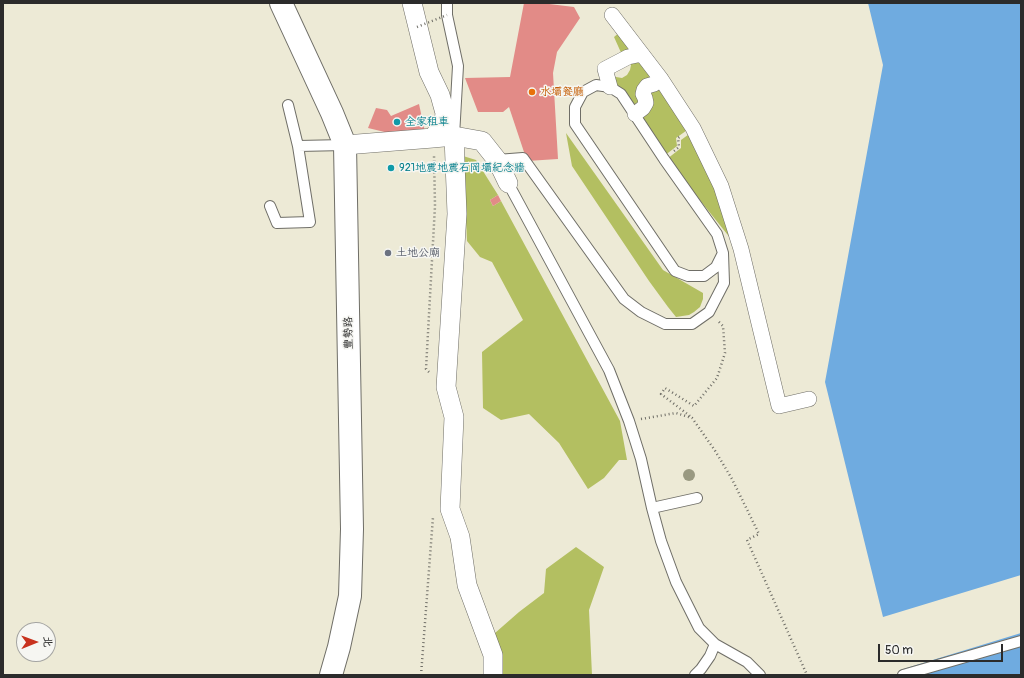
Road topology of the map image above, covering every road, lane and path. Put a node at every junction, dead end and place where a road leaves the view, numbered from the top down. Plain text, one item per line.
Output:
1 (281, 3) edge
2 (412, 3) edge
3 (447, 3) edge
4 (447, 15) junction
5 (612, 15) dead end
6 (417, 27) junction
7 (642, 54) junction
8 (662, 79) junction
9 (610, 87) junction
10 (288, 105) dead end
11 (635, 114) junction
12 (693, 128) junction
13 (454, 136) junction
14 (433, 138) junction
15 (345, 144) junction
16 (298, 146) junction
17 (664, 159) junction
18 (497, 160) junction
19 (508, 183) joint
20 (270, 206) dead end
21 (723, 253) junction
22 (709, 312) junction
23 (430, 373) dead end
24 (809, 398) dead end
25 (692, 418) junction
26 (629, 421) junction
27 (697, 498) dead end
28 (652, 508) junction
29 (1021, 641) edge
30 (715, 644) junction
31 (331, 675) edge
32 (493, 675) edge
33 (695, 675) edge
34 (760, 675) edge
35 (807, 675) edge
36 (903, 675) edge

1 - 15 street, 豐勢路
2 - 6 street
3 - 4 lane
4 - 6 path, bridge
4 - 13 lane
5 - 7 street
6 - 14 street
7 - 8 street
7 - 9 street
8 - 11 street
8 - 12 street
9 - 11 lane
9 - 21 lane
10 - 16 lane
11 - 17 lane
12 - 17 path
12 - 24 street
13 - 14 street
13 - 18 street
13 - 32 street
14 - 15 street
14 - 23 path
15 - 16 lane
15 - 31 street, 豐勢路
16 - 20 lane
17 - 21 lane
18 - 19 street
18 - 22 lane
19 - 26 lane
21 - 22 lane
22 - 25 path
25 - 26 path
25 - 35 path
26 - 28 lane
27 - 28 lane
28 - 30 lane
29 - 36 lane
30 - 33 lane
30 - 34 lane

